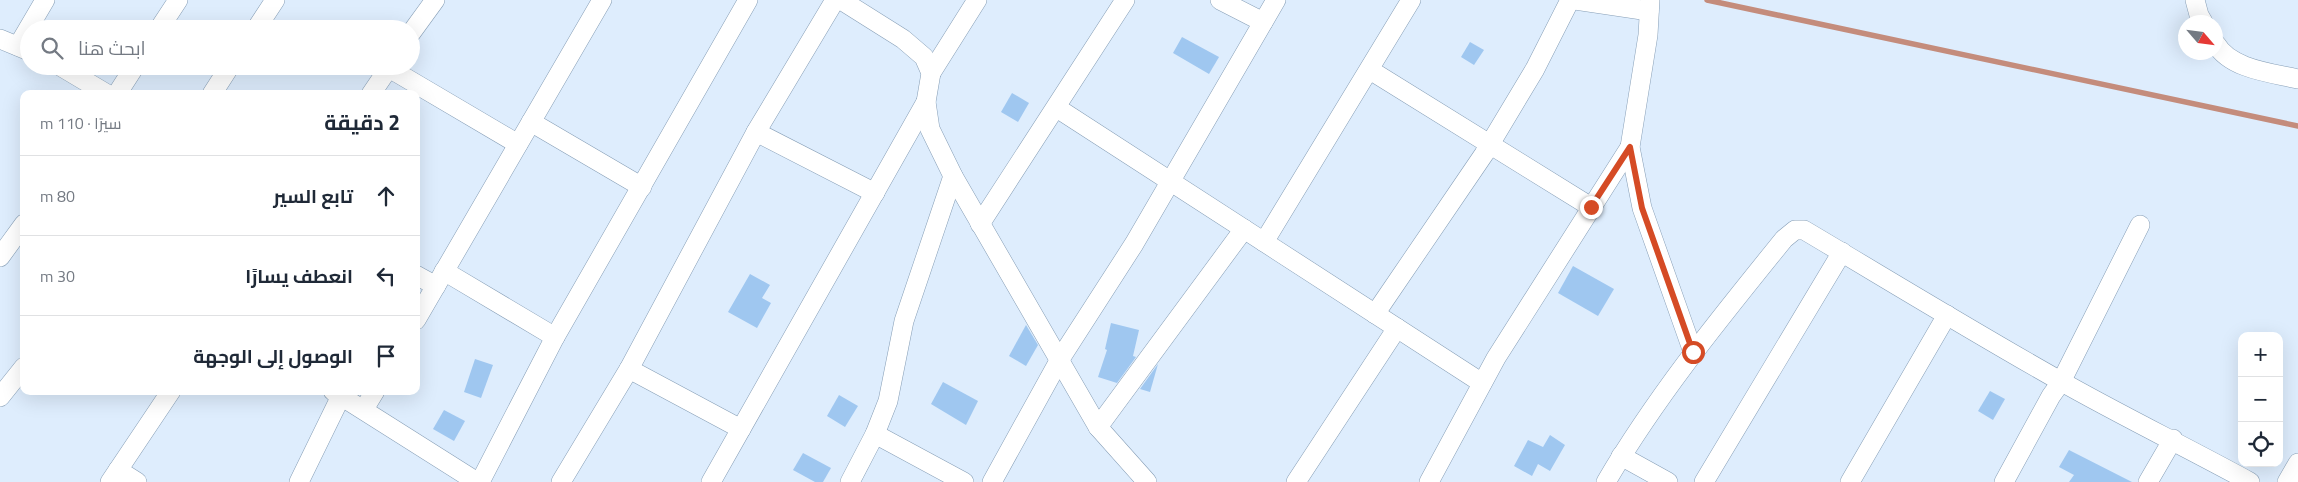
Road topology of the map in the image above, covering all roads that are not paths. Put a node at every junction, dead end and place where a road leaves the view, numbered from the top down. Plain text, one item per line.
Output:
1 (45, 0) edge
2 (275, 0) edge
3 (435, 0) edge
4 (602, 0) edge
5 (748, 0) edge
6 (835, 0) edge
7 (841, 0) edge
8 (977, 0) edge
9 (1125, 0) edge
10 (1220, 0) edge
11 (1276, 0) edge
12 (1411, 0) edge
13 (1570, 0) edge
14 (1575, 0) edge
15 (2195, 0) edge
16 (172, 1) edge
17 (1649, 5) edge
18 (2199, 15) edge
19 (36, 20) edge
20 (163, 20) edge
21 (262, 20) edge
22 (420, 21) edge
23 (1264, 22) junction
24 (0, 39) edge
25 (20, 48) edge
26 (2223, 54) edge
27 (1370, 70) junction
28 (931, 73) junction
29 (75, 75) edge
30 (129, 75) edge
31 (224, 75) edge
32 (384, 75) edge
33 (403, 75) edge
34 (2298, 79) edge
35 (100, 90) edge
36 (120, 90) edge
37 (215, 90) edge
38 (374, 90) edge
39 (926, 102) junction
40 (1056, 108) junction
41 (531, 122) junction
42 (756, 132) junction
43 (518, 144) junction
44 (1490, 144) junction
45 (1630, 147) junction
46 (953, 176) junction
47 (1171, 182) junction
48 (642, 187) junction
49 (875, 193) junction
50 (1591, 207) junction
51 (980, 224) junction
52 (2140, 225) dead end
53 (20, 229) edge
54 (1244, 229) junction
55 (1264, 242) junction
56 (1842, 252) junction
57 (0, 256) edge
58 (420, 276) edge
59 (440, 279) junction
60 (420, 313) edge
61 (1375, 314) junction
62 (1947, 315) junction
63 (1397, 328) junction
64 (555, 337) junction
65 (1693, 352) junction
66 (1060, 359) junction
67 (629, 369) junction
68 (20, 372) edge
69 (2061, 382) junction
70 (1482, 383) junction
71 (168, 395) edge
72 (337, 395) edge
73 (339, 395) edge
74 (373, 395) edge
75 (0, 396) edge
76 (364, 409) junction
77 (1098, 427) junction
78 (741, 429) junction
79 (875, 434) junction
80 (2173, 439) junction
81 (1621, 456) junction
82 (2298, 463) edge
83 (114, 476) edge
84 (1143, 480) edge
85 (136, 482) edge
86 (299, 482) edge
87 (478, 482) edge
88 (561, 482) edge
89 (711, 482) edge
90 (850, 482) edge
91 (964, 482) edge
92 (992, 482) edge
93 (1296, 482) edge
94 (1429, 482) edge
95 (1606, 482) edge
96 (1668, 482) edge
97 (1704, 482) edge
98 (1850, 482) edge
99 (2004, 482) edge
100 (2148, 482) edge
101 (2250, 482) edge
102 (2287, 482) edge

1 - 19 street
2 - 21 street
3 - 22 street
4 - 41 street
5 - 48 street
6 - 42 street
7 - 28 street
8 - 28 street
9 - 40 street
10 - 23 street
11 - 23 street
12 - 27 street
13 - 44 street
14 - 17 street
15 - 18 street
16 - 20 street
17 - 45 street
23 - 47 street
24 - 25 street
26 - 34 street
27 - 44 street
27 - 55 street
28 - 39 street
29 - 35 street
30 - 36 street
31 - 37 street
32 - 38 street
33 - 43 street
39 - 46 street
39 - 49 street
40 - 47 street
40 - 51 street
41 - 43 street
41 - 48 street
42 - 49 street
42 - 67 street
43 - 59 street
44 - 50 street
44 - 61 street
45 - 50 street
45 - 65 street
46 - 51 street
46 - 79 street
47 - 54 street
47 - 66 street
48 - 64 street
49 - 78 street
50 - 70 street
51 - 66 street
52 - 69 street
53 - 57 street
54 - 55 street
54 - 77 street
55 - 61 street
56 - 62 street
56 - 65 street
56 - 97 street
58 - 59 street
59 - 60 street
59 - 64 street
61 - 63 street
62 - 69 street
62 - 98 street
63 - 70 street
63 - 93 street
64 - 87 street
65 - 81 street
66 - 77 street
66 - 92 street
67 - 78 street
67 - 88 street
68 - 75 street
69 - 80 street
69 - 99 street
70 - 94 street
71 - 83 street
72 - 86 street
73 - 76 street
74 - 76 street
76 - 87 street
77 - 84 street
78 - 89 street
79 - 90 street
79 - 91 street
80 - 100 street
80 - 101 street
81 - 95 street
81 - 96 street
82 - 102 street
83 - 85 street

